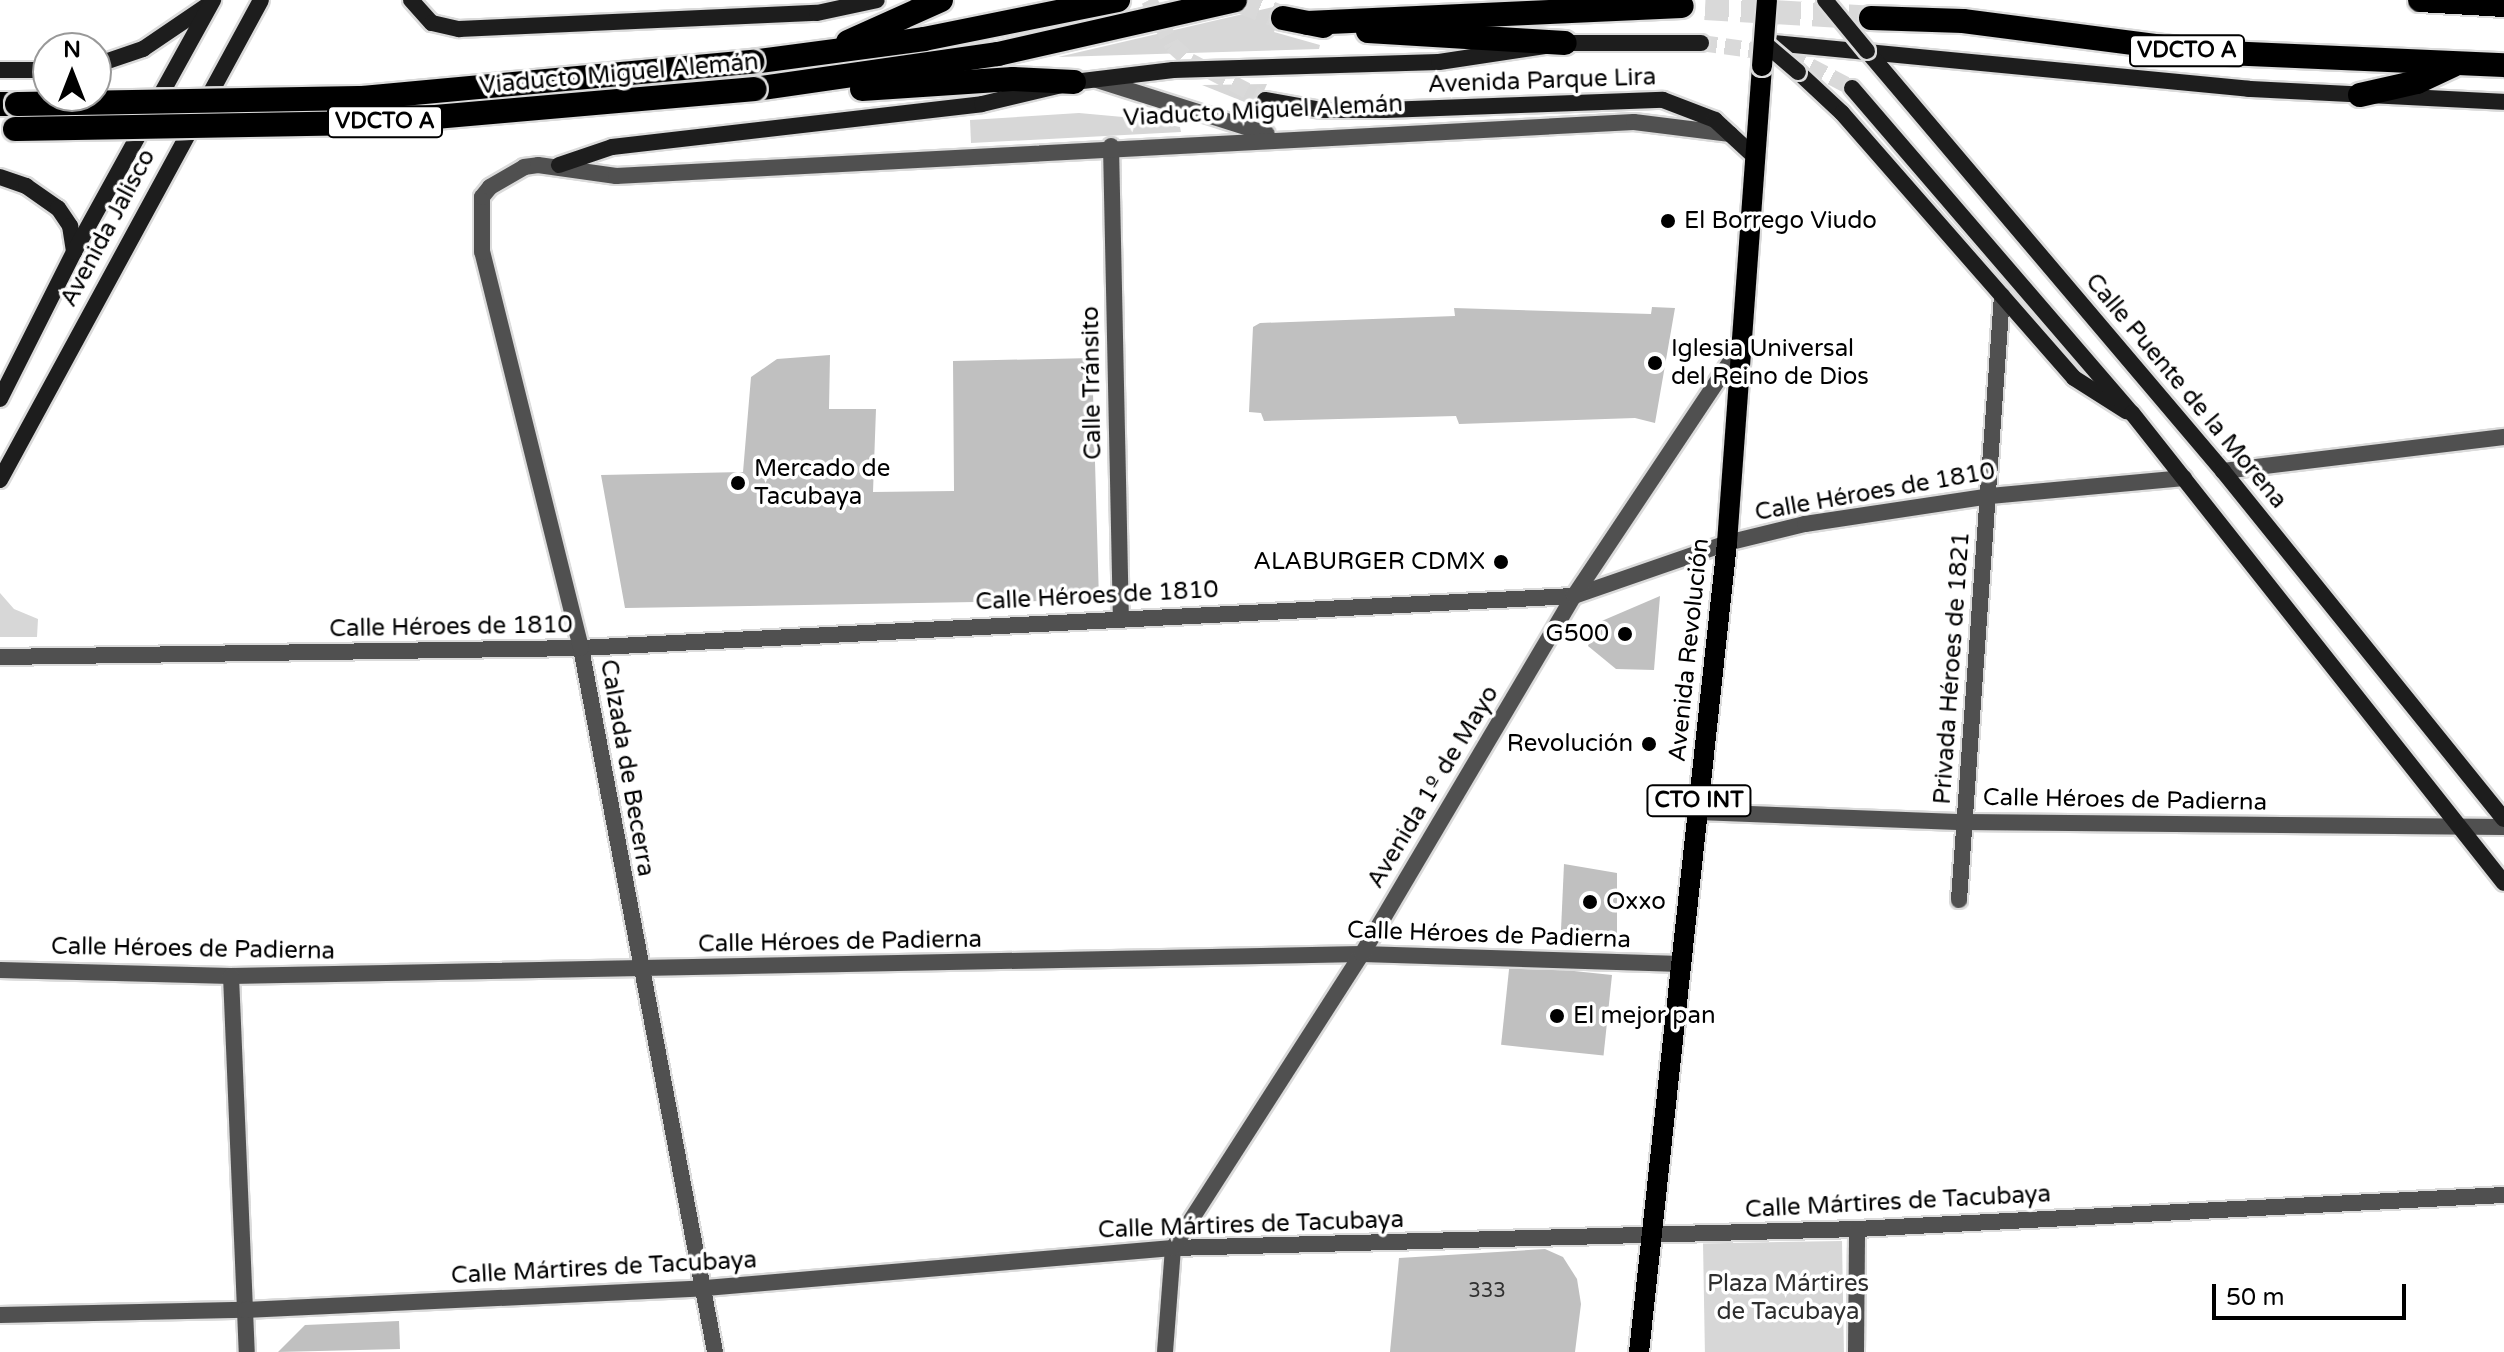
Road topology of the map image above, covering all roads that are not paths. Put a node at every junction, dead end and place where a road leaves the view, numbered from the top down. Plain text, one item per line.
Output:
1 (212, 0) edge
2 (261, 0) edge
3 (411, 0) edge
4 (877, 0) edge
5 (941, 0) edge
6 (1118, 0) edge
7 (1235, 0) edge
8 (1625, 0) edge
9 (1767, 0) edge
10 (1825, 0) edge
11 (2420, 0) edge
12 (2504, 5) edge
13 (1283, 18) tunnel mouth
14 (1871, 18) tunnel mouth
15 (1307, 23) junction
16 (1763, 42) junction
17 (1565, 43) junction
18 (1701, 43) tunnel mouth
19 (831, 51) junction
20 (1875, 55) junction
21 (112, 58) edge
22 (2457, 63) junction
23 (2504, 65) edge
24 (0, 70) edge
25 (32, 70) edge
26 (1085, 81) junction
27 (796, 86) junction
28 (1852, 88) tunnel mouth
29 (2360, 95) junction
30 (1265, 100) tunnel mouth
31 (2504, 102) edge
32 (8, 104) edge
33 (8, 130) edge
34 (1730, 134) junction
35 (1281, 138) junction
36 (1111, 146) junction
37 (1755, 157) junction
38 (559, 165) junction
39 (0, 177) edge
40 (482, 197) joint
41 (74, 252) junction
42 (2002, 296) junction
43 (1742, 345) junction
44 (0, 399) edge
45 (2132, 413) junction
46 (2504, 437) edge
47 (2223, 471) junction
48 (2184, 478) junction
49 (0, 480) edge
50 (1990, 496) junction
51 (1727, 543) junction
52 (1574, 596) junction
53 (1121, 618) junction
54 (581, 648) junction
55 (0, 657) edge
56 (1698, 812) junction
57 (2504, 819) edge
58 (1964, 822) junction
59 (2504, 827) edge
60 (2464, 828) junction
61 (2504, 883) edge
62 (1959, 900) dead end
63 (1362, 954) junction
64 (1681, 964) junction
65 (0, 970) edge
66 (639, 971) junction
67 (231, 976) junction
68 (2504, 1195) edge
69 (1857, 1229) junction
70 (1652, 1237) junction
71 (1173, 1248) junction
72 (705, 1288) junction
73 (245, 1310) junction
74 (0, 1315) edge
75 (247, 1352) edge
76 (715, 1352) edge
77 (1165, 1352) edge
78 (1639, 1352) edge
79 (1856, 1352) edge

1 - 21 main road
1 - 41 main road, Avenida Jalisco
2 - 49 main road, Avenida Jalisco
3 - 4 main road, Viaducto Miguel Alemán
5 - 19 highway
6 - 19 highway, Viaducto Miguel Alemán / VDCTO A
7 - 27 highway, Viaducto Miguel Alemán / VDCTO A
8 - 15 highway
9 - 16 main road, Avenida Revolución / CTO INT, bridge
10 - 20 main road, Calle Puente de la Morena, bridge
11 - 12 highway
13 - 15 highway
14 - 22 highway, VDCTO A
15 - 17 highway
16 - 20 main road
16 - 37 main road, Avenida Revolución / CTO INT, bridge
16 - 42 main road, bridge
17 - 18 main road
17 - 26 main road, Viaducto Miguel Alemán
19 - 32 highway, Viaducto Miguel Alemán / VDCTO A, bridge
20 - 29 main road
20 - 47 main road, Calle Puente de la Morena
22 - 23 highway, VDCTO A
22 - 29 highway
24 - 25 main road
26 - 27 highway
26 - 35 street
26 - 38 main road, Viaducto Miguel Alemán
27 - 33 highway, Viaducto Miguel Alemán / VDCTO A, bridge
28 - 45 main road
29 - 31 main road
30 - 34 main road, Avenida Parque Lira
34 - 35 street, Viaducto Miguel Alemán
34 - 37 main road, Avenida Parque Lira
35 - 36 street, Viaducto Miguel Alemán
36 - 38 street, Viaducto Miguel Alemán
36 - 53 street, Calle Tránsito
37 - 43 main road, Avenida Revolución / CTO INT
38 - 40 street, Viaducto Miguel Alemán
39 - 41 main road
40 - 54 street, Calzada de Becerra
41 - 44 main road, Avenida Jalisco
42 - 45 main road
42 - 50 street, Privada Héroes de 1821
43 - 51 main road, Avenida Revolución / CTO INT
43 - 52 street, Avenida 1º de Mayo
45 - 48 main road
46 - 47 street
47 - 57 main road, Calle Puente de la Morena
48 - 50 street, Calle Héroes de 1810
48 - 60 main road
50 - 51 street, Calle Héroes de 1810
50 - 58 street, Privada Héroes de 1821
51 - 52 street, Calle Héroes de 1810
51 - 56 main road, Avenida Revolución / CTO INT
52 - 53 street, Calle Héroes de 1810
52 - 63 street, Avenida 1º de Mayo
53 - 54 street, Calle Héroes de 1810
54 - 55 street, Calle Héroes de 1810
54 - 66 street, Calzada de Becerra
56 - 58 street, Calle Héroes de Padierna
56 - 64 main road, Avenida Revolución / CTO INT
58 - 60 street, Calle Héroes de Padierna
58 - 62 street, Privada Héroes de 1821
59 - 60 street, Calle Héroes de Padierna
60 - 61 main road
63 - 64 street, Calle Héroes de Padierna
63 - 66 street, Calle Héroes de Padierna
63 - 71 street, Avenida 1º de Mayo
64 - 70 main road, Avenida Revolución / CTO INT
65 - 67 street, Calle Héroes de Padierna
66 - 67 street, Calle Héroes de Padierna
66 - 72 street, Calzada de Becerra
67 - 73 street
68 - 69 street, Calle Mártires de Tacubaya
69 - 70 street, Calle Mártires de Tacubaya
69 - 79 street
70 - 71 street, Calle Mártires de Tacubaya
70 - 78 main road, Avenida Revolución / CTO INT
71 - 72 street, Calle Mártires de Tacubaya
71 - 77 street, Avenida 1º de Mayo
72 - 73 street, Calle Mártires de Tacubaya
72 - 76 street, Calzada de Becerra
73 - 74 street, Calle Mártires de Tacubaya
73 - 75 street

